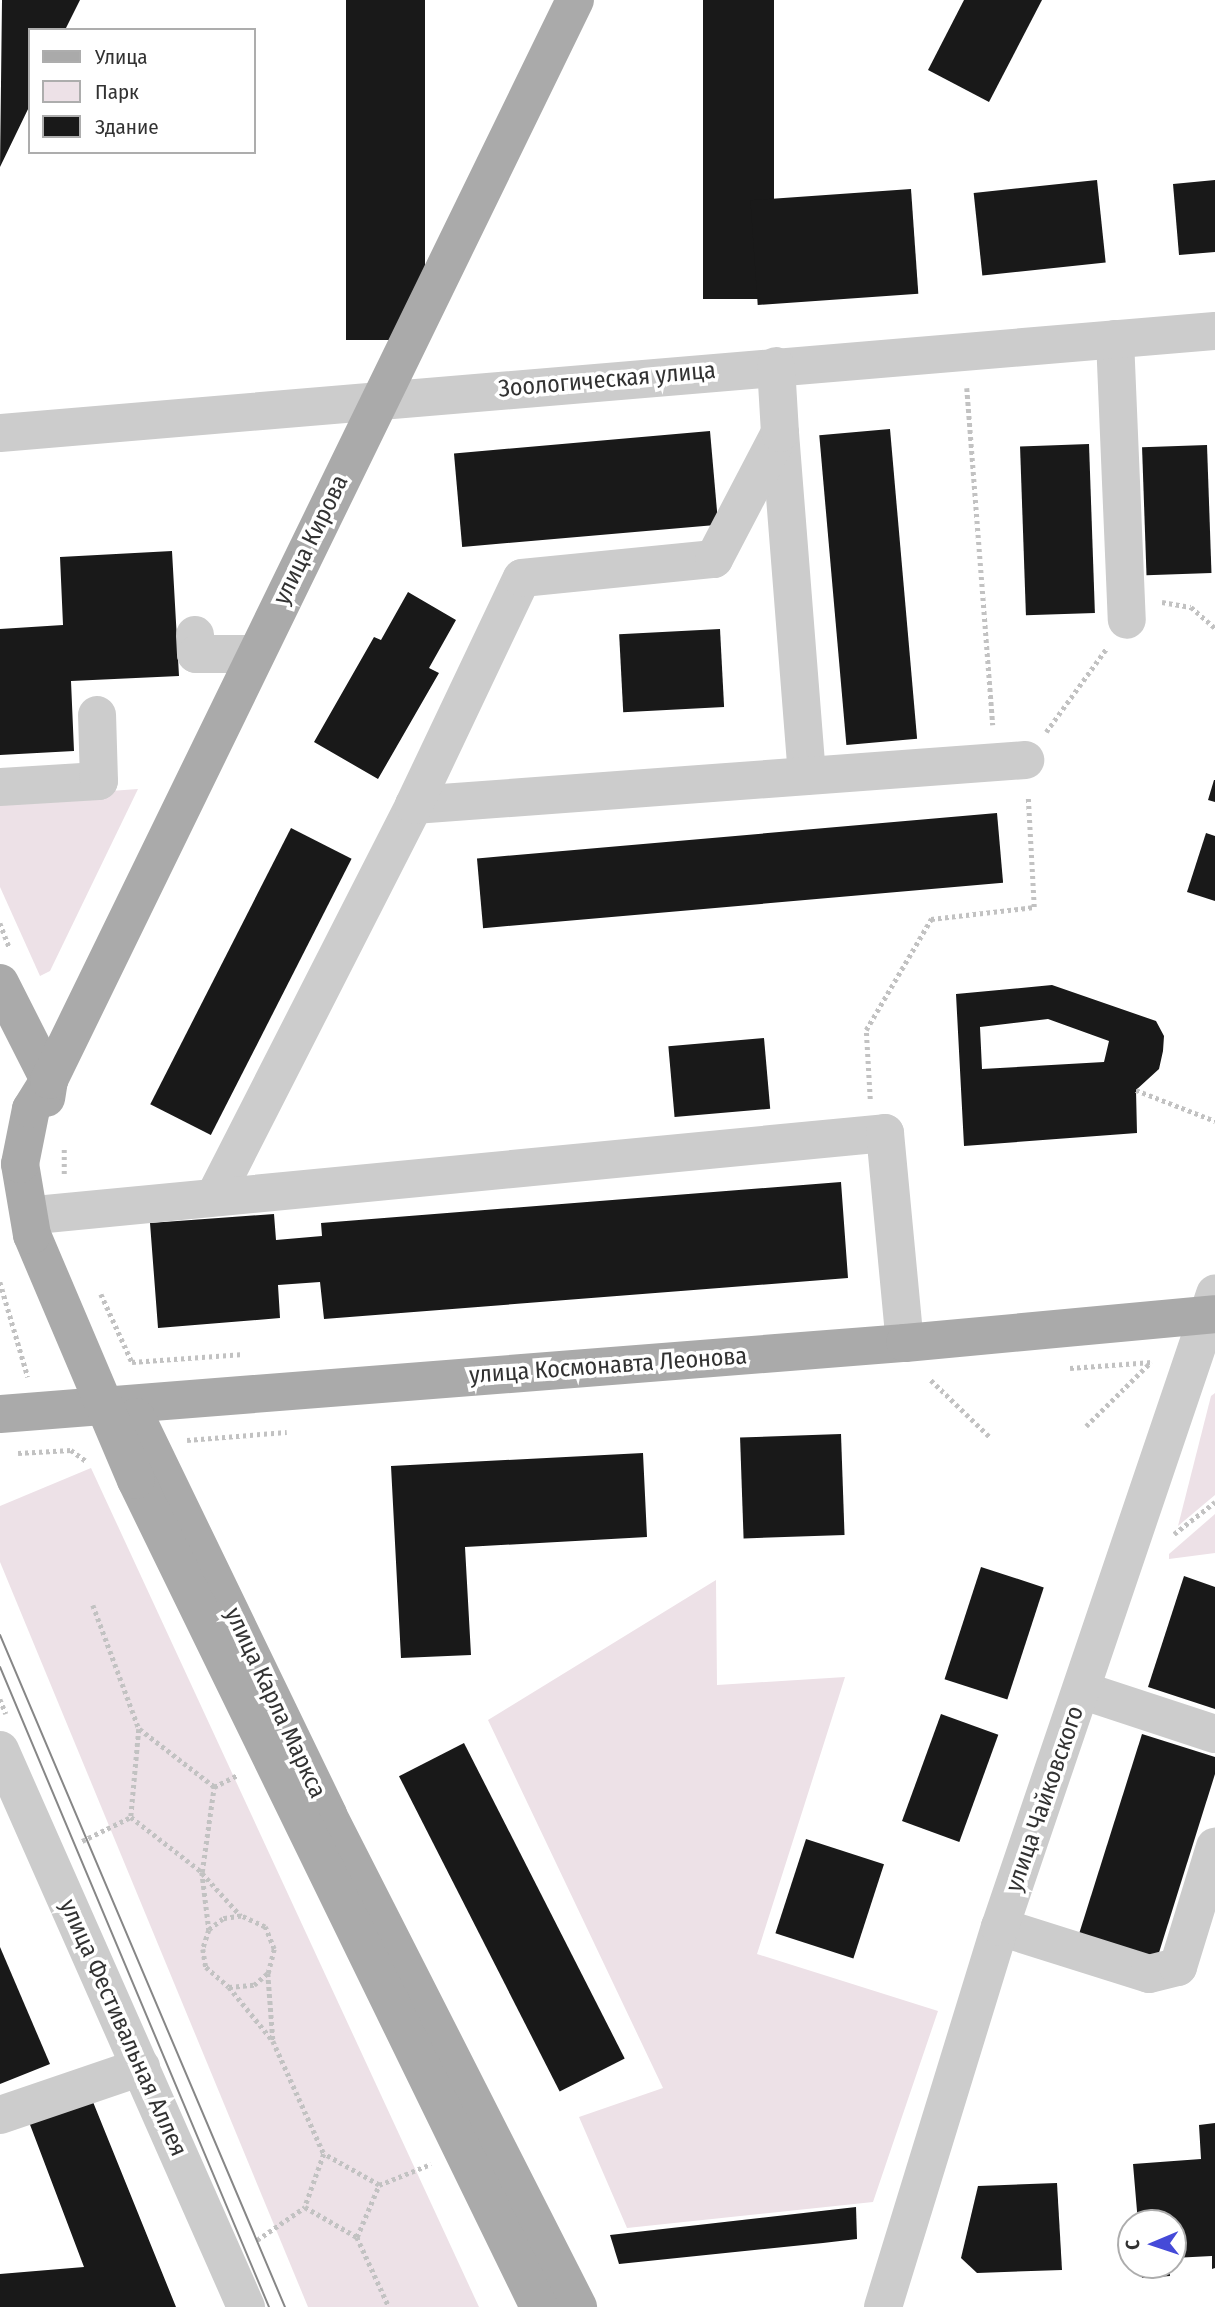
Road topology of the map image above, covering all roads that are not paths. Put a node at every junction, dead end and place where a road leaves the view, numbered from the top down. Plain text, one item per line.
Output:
1 (575, 0) edge
2 (1215, 331) edge
3 (1115, 339) junction
4 (776, 366) junction
5 (380, 398) junction
6 (0, 433) edge
7 (780, 433) junction
8 (1127, 608) road end
9 (195, 635) dead end
10 (256, 654) junction
11 (97, 715) dead end
12 (1011, 761) road end
13 (807, 776) junction
14 (0, 787) edge
15 (414, 805) junction
16 (0, 982) edge
17 (49, 1080) junction
18 (215, 1196) junction
19 (55, 1212) junction
20 (1213, 1307) edge
21 (905, 1343) junction
22 (118, 1403) junction
23 (0, 1414) edge
24 (1084, 1691) junction
25 (1215, 1734) edge
26 (0, 1750) edge
27 (1215, 1847) edge
28 (1000, 1927) junction
29 (141, 2067) junction
30 (0, 2115) edge
31 (246, 2307) edge
32 (539, 2307) edge
33 (578, 2307) edge
34 (883, 2307) edge

1 - 5 main road, улица Кирова
2 - 3 street, Зоологическая улица
3 - 4 street, Зоологическая улица
3 - 8 street
4 - 5 street, Зоологическая улица
4 - 7 street
5 - 6 street, Зоологическая улица
5 - 10 main road, улица Кирова
7 - 13 street
7 - 15 street
9 - 10 street
10 - 17 main road, улица Кирова
11 - 14 street
12 - 13 street
13 - 15 street
15 - 18 street
16 - 17 main road
17 - 19 main road, улица Карла Маркса
17 - 22 main road, улица Карла Маркса
18 - 19 street
18 - 21 street
19 - 22 main road, улица Карла Маркса
20 - 21 main road, улица Космонавта Леонова
20 - 24 street, улица Чайковского
21 - 22 main road, улица Космонавта Леонова
22 - 23 main road, улица Космонавта Леонова
22 - 32 main road, улица Карла Маркса
22 - 33 main road, улица Карла Маркса
24 - 25 street
24 - 28 street, улица Чайковского
26 - 29 street, улица Фестивальная Аллея
27 - 28 street
28 - 34 street, улица Чайковского
29 - 30 street
29 - 31 street, улица Фестивальная Аллея

